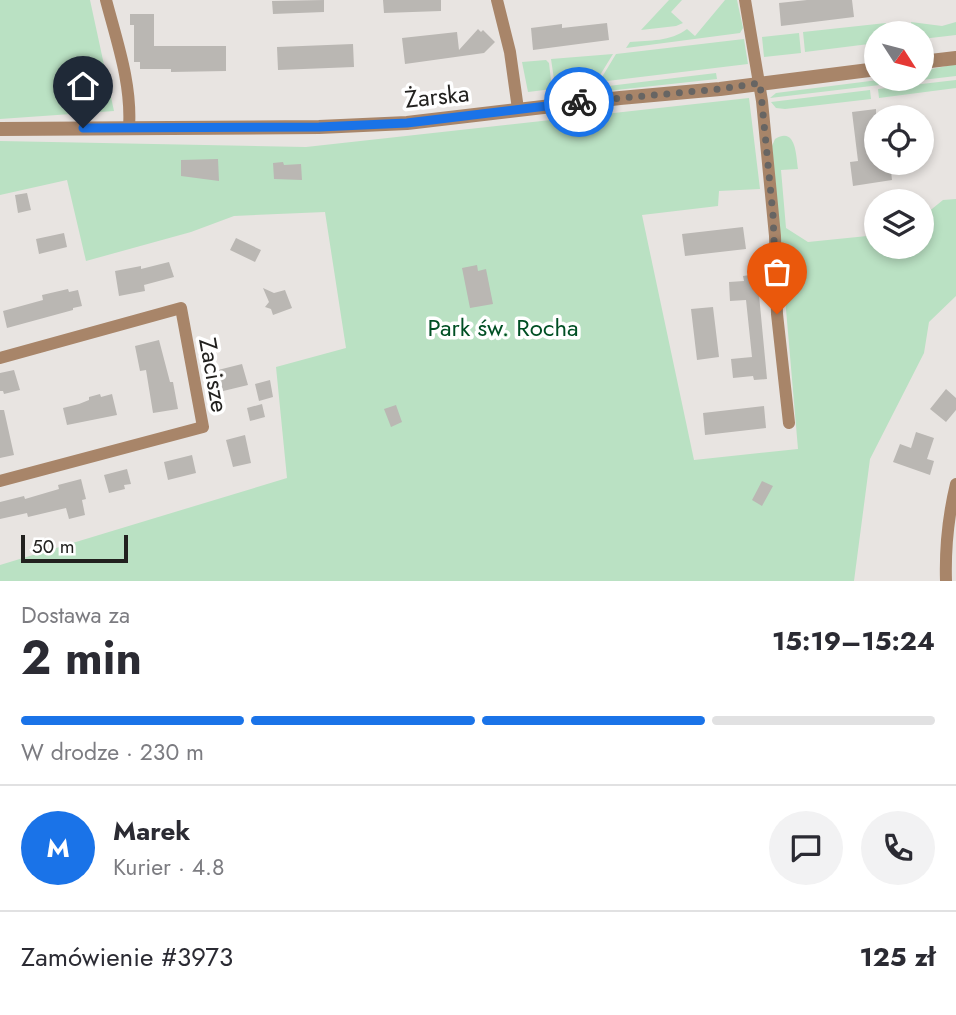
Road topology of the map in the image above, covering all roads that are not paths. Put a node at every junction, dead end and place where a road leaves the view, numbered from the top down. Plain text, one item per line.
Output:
1 (106, 0) edge
2 (498, 0) edge
3 (745, 0) edge
4 (956, 58) edge
5 (934, 61) edge
6 (864, 71) edge
7 (760, 83) junction
8 (518, 109) junction
9 (129, 128) junction
10 (0, 130) edge
11 (0, 358) edge
12 (789, 424) dead end
13 (0, 481) edge
14 (956, 484) edge
15 (946, 581) edge

1 - 9 street
2 - 8 street
3 - 7 street
4 - 5 street
6 - 7 street, Żarska
7 - 8 street, Żarska
7 - 12 street
8 - 9 street, Żarska
9 - 10 street, Żarska
11 - 13 street, Zacisze
14 - 15 street

